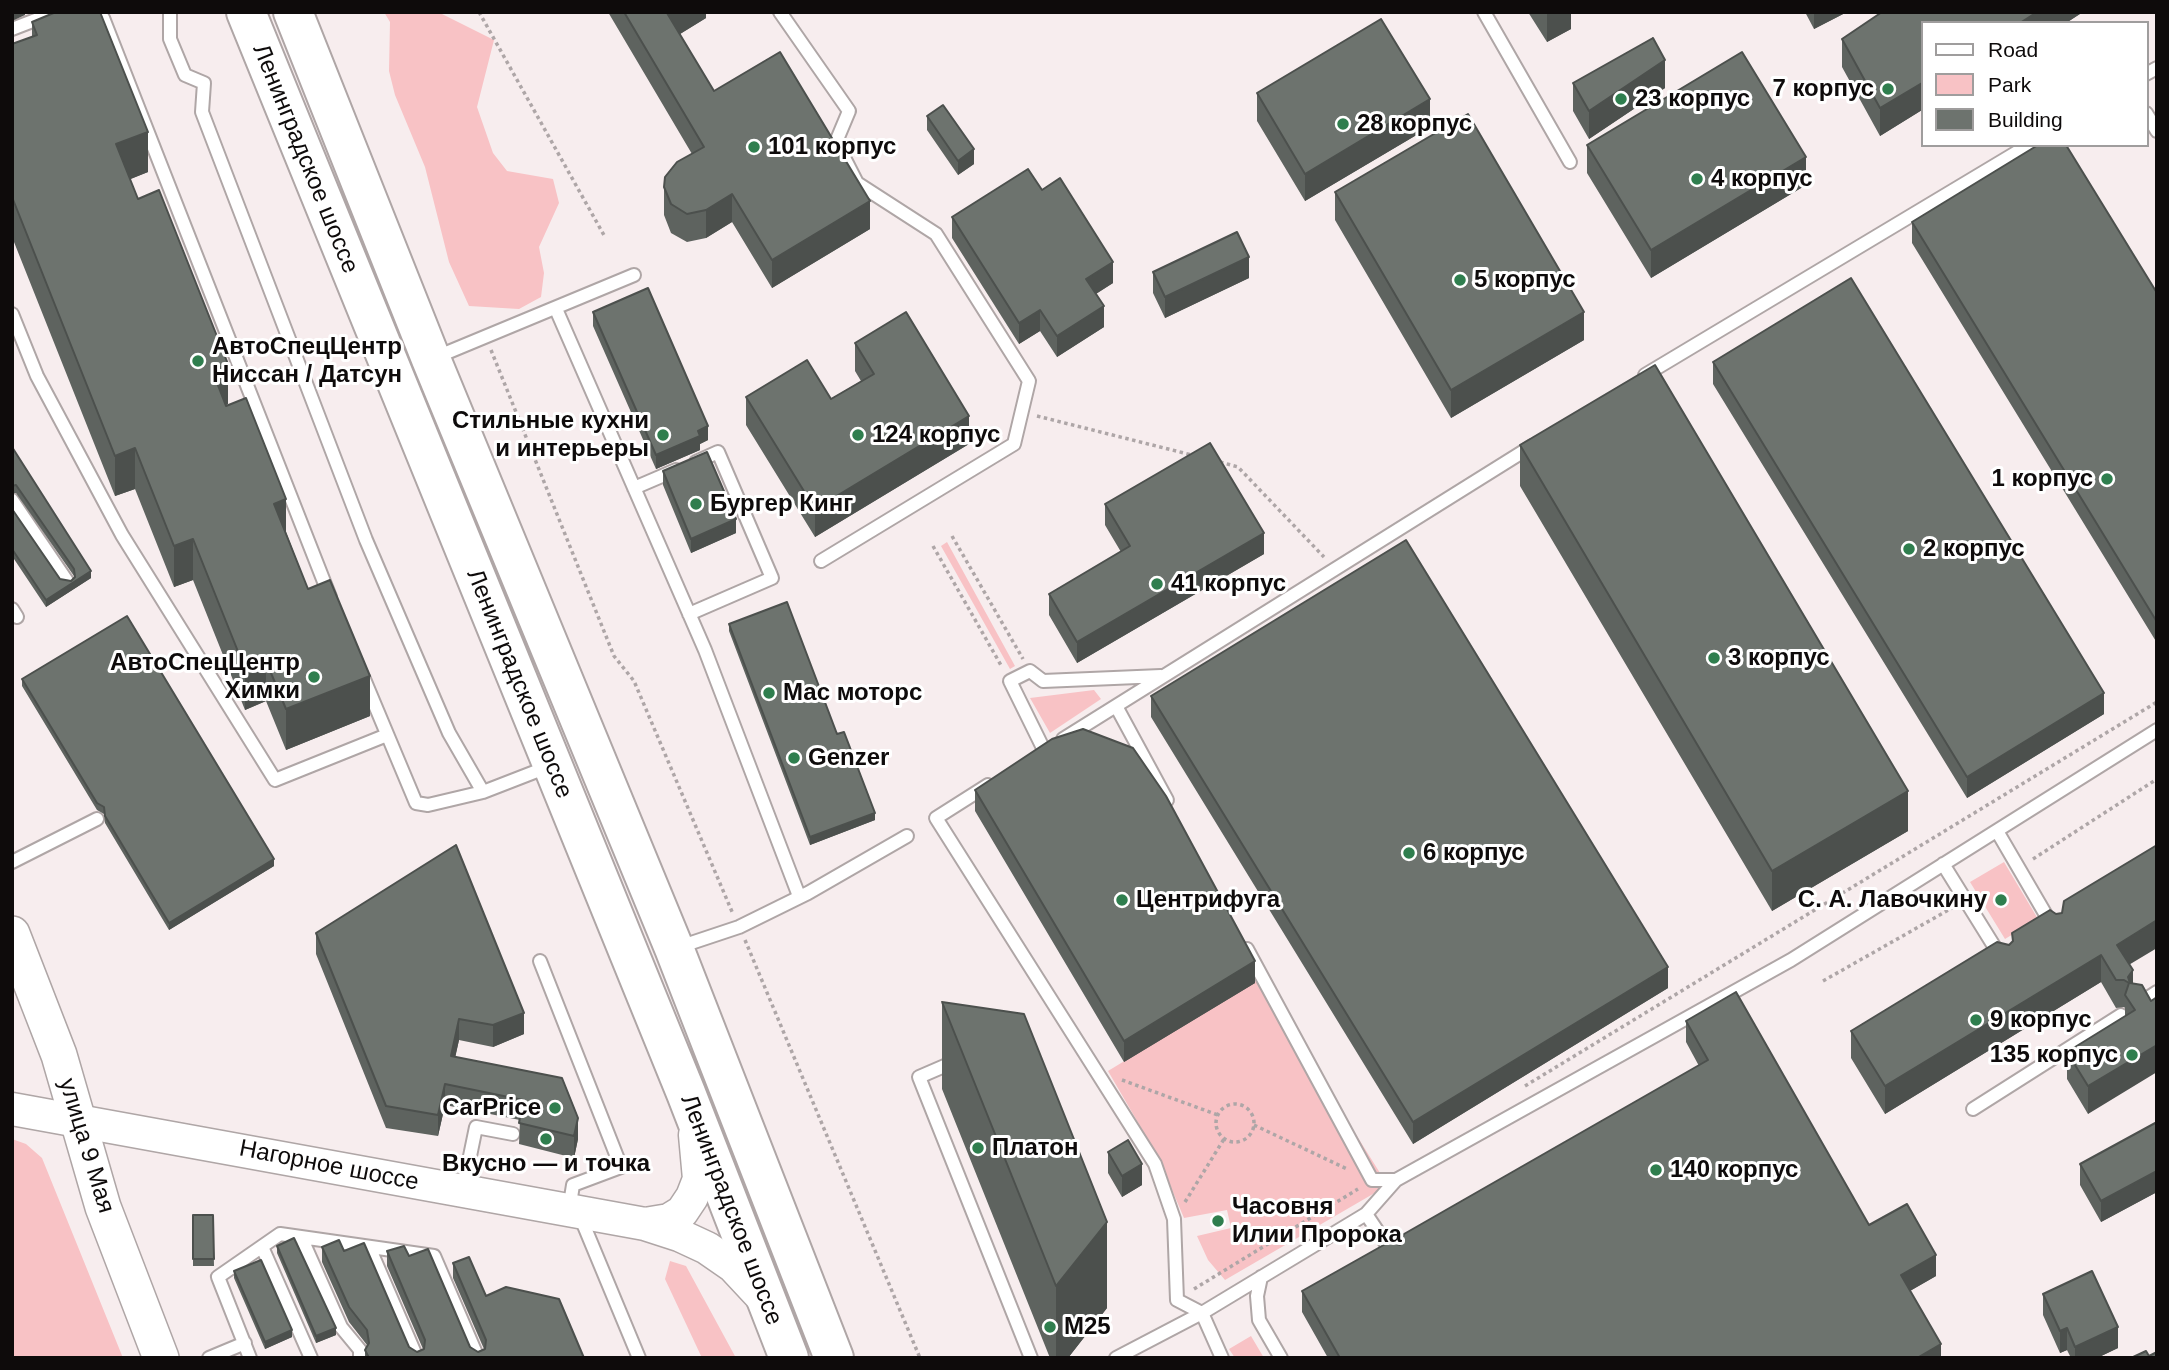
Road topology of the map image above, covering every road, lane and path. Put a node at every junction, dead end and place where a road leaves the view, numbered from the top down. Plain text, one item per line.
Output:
1 (56, 12) edge
2 (170, 12) edge
3 (246, 12) edge
4 (293, 12) edge
5 (479, 12) edge
6 (780, 12) edge
7 (1484, 12) edge
8 (12, 29) edge
9 (71, 30) edge
10 (2026, 147) edge
11 (1570, 162) dead end
12 (605, 237) dead end
13 (634, 275) dead end
14 (556, 309) junction
15 (12, 314) edge
16 (485, 337) junction
17 (430, 359) junction
18 (1628, 386) edge
19 (1021, 412) junction
20 (1546, 437) edge
21 (1197, 457) edge
22 (1211, 460) edge
23 (634, 488) junction
24 (12, 500) edge
25 (952, 536) dead end
26 (933, 546) dead end
27 (821, 561) dead end
28 (1335, 569) junction
29 (67, 581) edge
30 (336, 613) edge
31 (689, 614) junction
32 (357, 662) edge
33 (1030, 671) junction
34 (1163, 676) junction
35 (1010, 681) junction
36 (2157, 702) edge
37 (1116, 706) junction
38 (2157, 730) edge
39 (387, 735) junction
40 (552, 765) junction
41 (1001, 777) edge
42 (2157, 779) edge
43 (483, 792) junction
44 (1175, 815) edge
45 (97, 819) dead end
46 (1997, 831) junction
47 (907, 836) dead end
48 (12, 862) edge
49 (1942, 864) junction
50 (2020, 868) junction
51 (799, 896) junction
52 (1966, 900) junction
53 (739, 927) junction
54 (12, 933) edge
55 (2057, 933) edge
56 (1241, 937) edge
57 (674, 948) junction
58 (540, 961) dead end
59 (2005, 965) edge
60 (1823, 981) dead end
61 (2157, 992) edge
62 (2137, 1004) edge
63 (2121, 1015) edge
64 (967, 1056) edge
65 (1095, 1070) junction
66 (1523, 1088) dead end
67 (686, 1093) junction
68 (12, 1109) edge
69 (1973, 1109) dead end
70 (1218, 1115) junction
71 (78, 1120) junction
72 (1254, 1125) junction
73 (513, 1134) dead end
74 (1224, 1139) junction
75 (1372, 1180) junction
76 (1396, 1180) junction
77 (463, 1191) junction
78 (574, 1211) junction
79 (1366, 1214) junction
80 (1174, 1219) junction
81 (645, 1224) junction
82 (301, 1237) junction
83 (262, 1247) junction
84 (369, 1247) junction
85 (1396, 1259) edge
86 (1261, 1277) junction
87 (1177, 1300) junction
88 (767, 1302) junction
89 (1202, 1313) junction
90 (245, 1343) junction
91 (162, 1358) edge
92 (209, 1358) edge
93 (250, 1358) edge
94 (311, 1358) edge
95 (360, 1358) edge
96 (417, 1358) edge
97 (478, 1358) edge
98 (639, 1358) edge
99 (789, 1358) edge
100 (834, 1358) edge
101 (920, 1358) edge
102 (1031, 1358) edge
103 (1116, 1358) edge
104 (1222, 1358) edge
105 (1281, 1358) edge

1 - 8 lane
2 - 43 lane
3 - 40 highway, Ленинградское шоссе
4 - 17 highway, Ленинградское шоссе
5 - 12 path
6 - 19 lane
7 - 11 lane
9 - 30 lane
10 - 18 lane
13 - 14 lane
14 - 16 lane
14 - 23 lane
15 - 39 lane
16 - 17 lane
16 - 53 path
17 - 57 highway, Ленинградское шоссе
19 - 21 path
19 - 27 lane
20 - 28 lane
22 - 28 path
23 - 31 lane
23 - 31 lane
24 - 29 lane
25 - 33 path
26 - 35 path
28 - 34 lane
31 - 51 lane
32 - 39 lane
33 - 34 lane
33 - 35 lane
34 - 37 lane
35 - 37 lane
36 - 66 path
37 - 44 lane
38 - 46 lane
39 - 43 lane
40 - 43 lane
40 - 67 highway, Ленинградское шоссе
41 - 65 lane
42 - 50 path
45 - 48 lane
46 - 49 lane
46 - 50 lane
47 - 51 lane
49 - 52 lane
49 - 76 lane
50 - 55 lane
51 - 53 lane
52 - 59 lane
52 - 60 path
53 - 57 lane
53 - 101 path
54 - 71 main road, улица 9 Мая
56 - 75 lane
57 - 100 highway, Ленинградское шоссе
58 - 78 lane
61 - 62 lane
63 - 69 lane
64 - 102 lane
65 - 70 path
65 - 80 lane
67 - 81 street
67 - 88 highway, Ленинградское шоссе
68 - 71 street, Нагорное шоссе
70 - 72 path
70 - 74 path
71 - 77 street, Нагорное шоссе
71 - 91 main road, улица 9 Мая
72 - 74 path
72 - 75 path
73 - 77 lane
74 - 80 path
75 - 76 lane
75 - 87 path
76 - 79 lane
77 - 78 street, Нагорное шоссе
78 - 81 street, Нагорное шоссе
78 - 98 lane
79 - 85 lane
79 - 86 lane
80 - 87 lane
81 - 88 street, Нагорное шоссе
82 - 83 lane
82 - 84 lane
82 - 95 lane
83 - 90 lane
83 - 94 lane
84 - 96 lane
84 - 97 lane
86 - 89 lane
86 - 105 lane
87 - 89 lane
88 - 99 highway, Ленинградское шоссе
89 - 103 lane
89 - 104 lane
90 - 92 lane
90 - 93 lane

